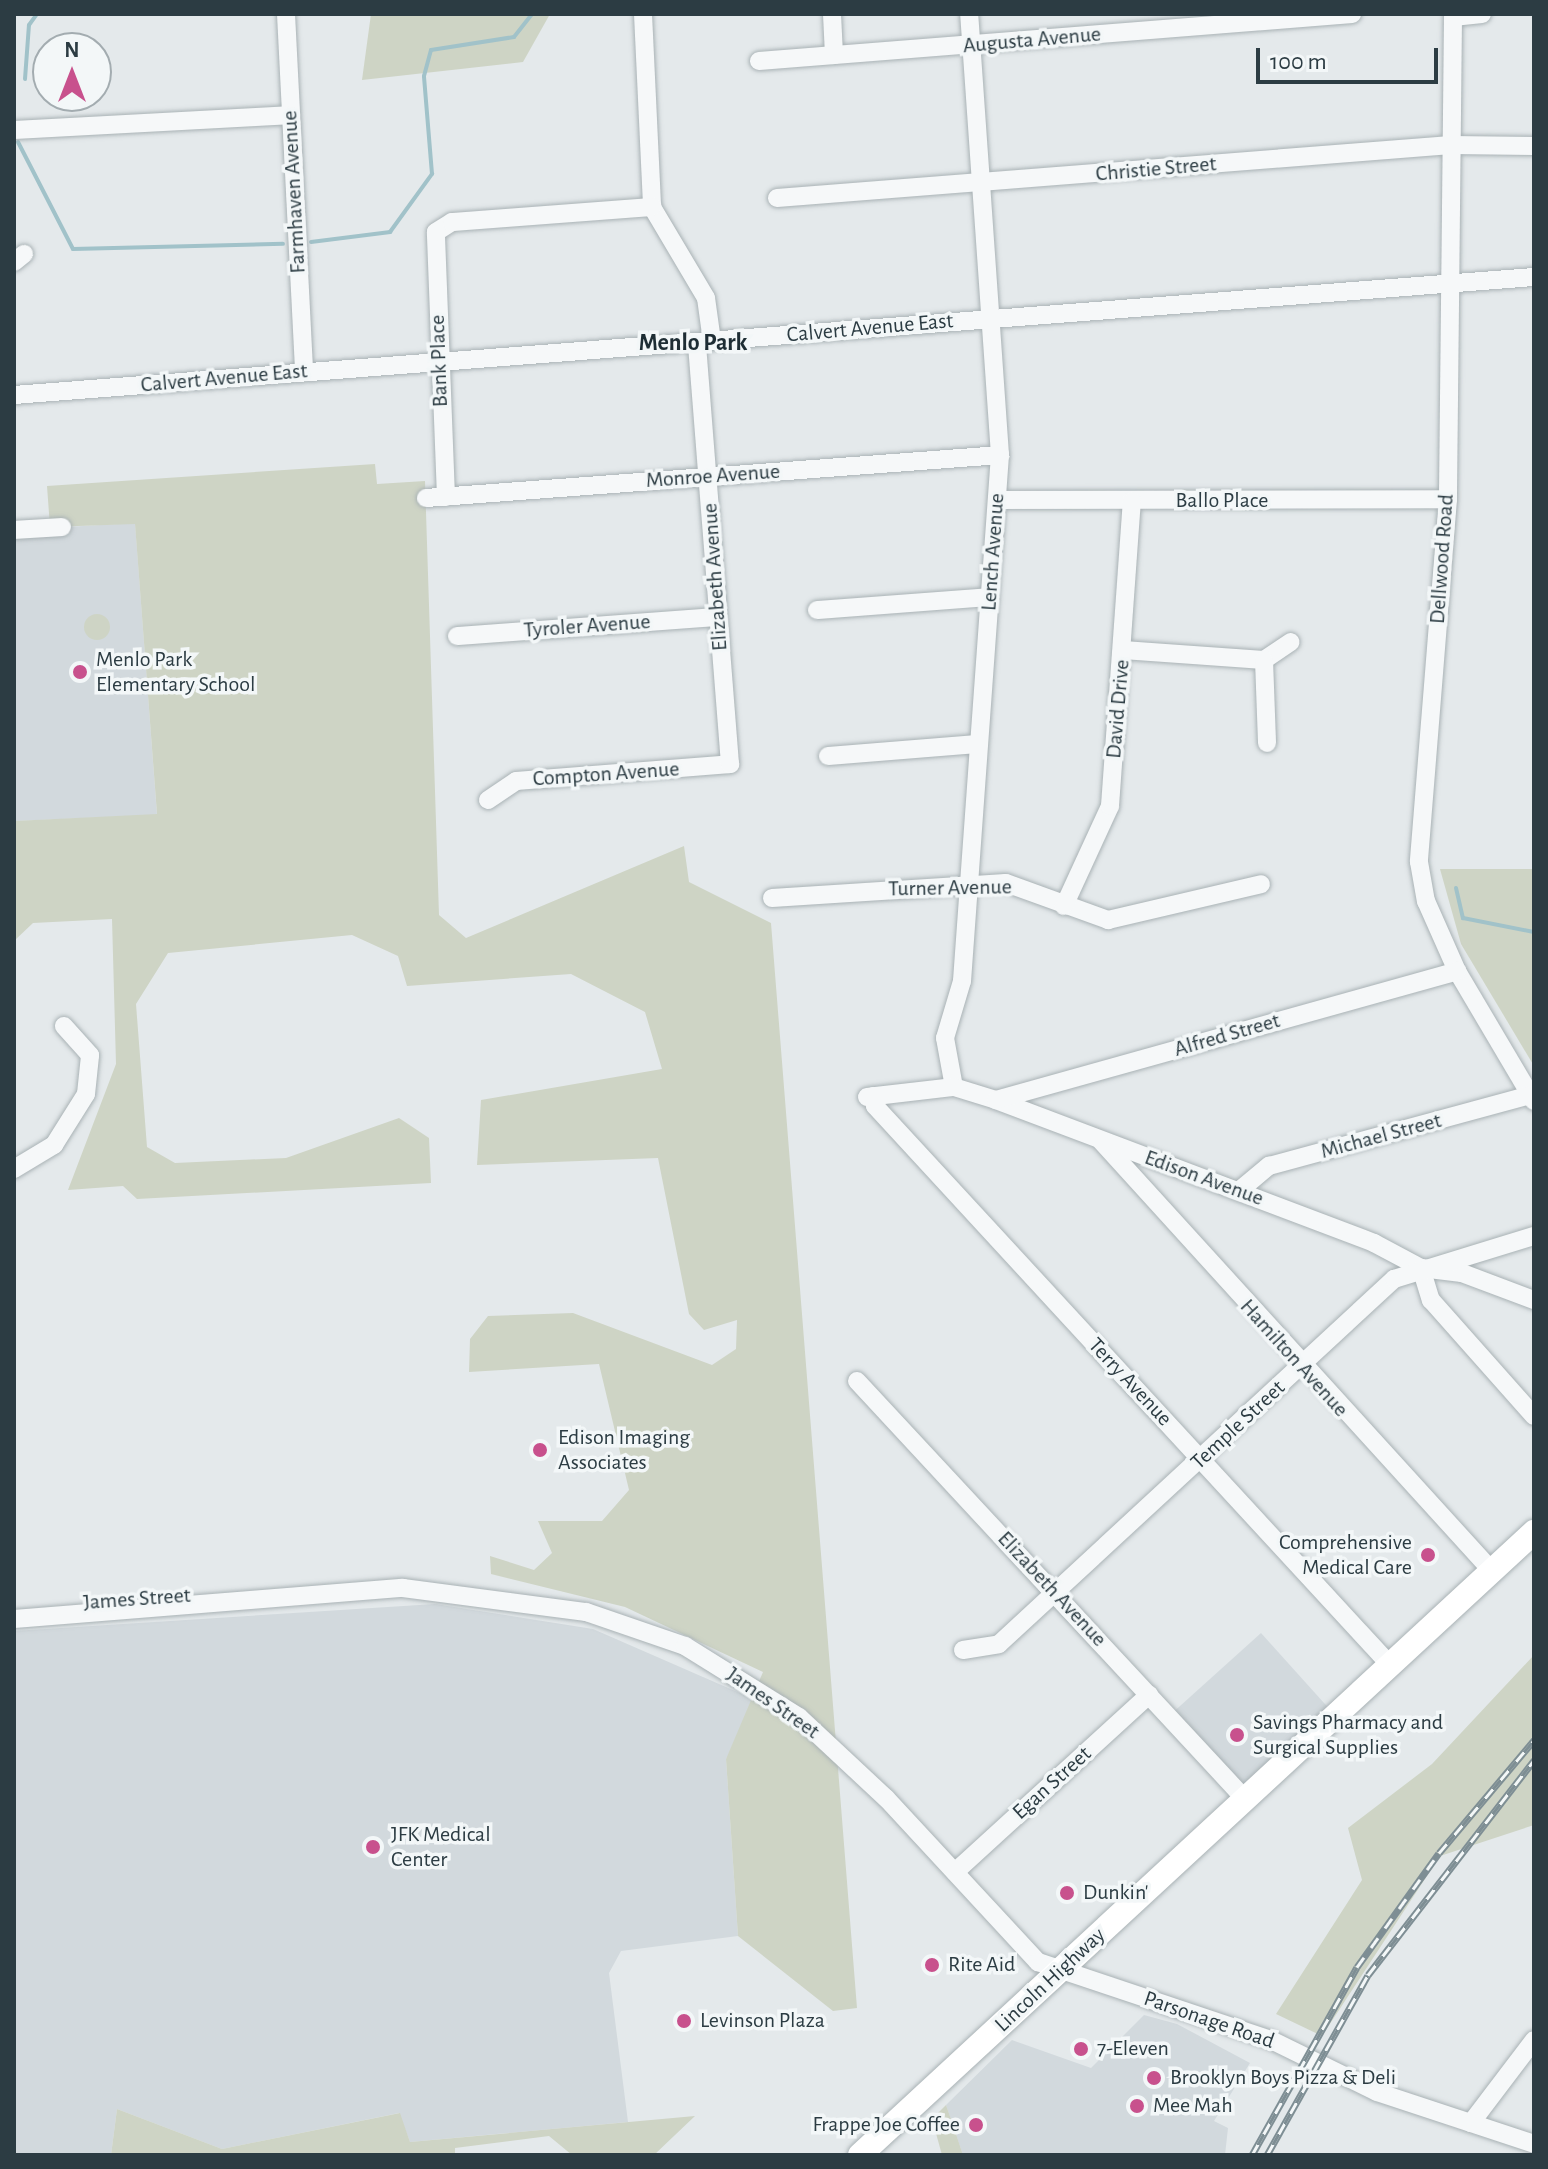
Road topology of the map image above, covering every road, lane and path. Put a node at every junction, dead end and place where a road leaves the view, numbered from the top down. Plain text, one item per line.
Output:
1 (286, 14) edge
2 (643, 14) edge
3 (832, 14) edge
4 (969, 14) edge
5 (1352, 14) edge
6 (1482, 14) edge
7 (1452, 16) edge
8 (972, 45) junction
9 (834, 55) junction
10 (759, 61) dead end
11 (289, 115) junction
12 (14, 130) edge
13 (1451, 145) junction
14 (1534, 146) edge
15 (978, 184) junction
16 (777, 198) dead end
17 (652, 207) junction
18 (1534, 277) edge
19 (1453, 284) junction
20 (990, 318) junction
21 (704, 342) junction
22 (438, 361) junction
23 (304, 371) junction
24 (14, 395) edge
25 (1000, 455) junction
26 (707, 476) junction
27 (446, 497) junction
28 (426, 498) dead end
29 (1448, 499) junction
30 (997, 500) junction
31 (1132, 501) junction
32 (62, 527) dead end
33 (14, 530) edge
34 (990, 597) junction
35 (817, 610) dead end
36 (717, 617) junction
37 (457, 636) dead end
38 (1291, 642) dead end
39 (1123, 650) junction
40 (1264, 660) junction
41 (1267, 743) dead end
42 (978, 744) junction
43 (828, 756) dead end
44 (730, 764) joint
45 (488, 800) dead end
46 (968, 883) junction
47 (1261, 884) dead end
48 (772, 898) dead end
49 (1064, 906) junction
50 (1457, 971) junction
51 (64, 1026) dead end
52 (954, 1087) junction
53 (870, 1096) joint
54 (1532, 1098) edge
55 (996, 1100) junction
56 (1101, 1140) junction
57 (14, 1169) edge
58 (1240, 1190) junction
59 (1534, 1236) edge
60 (1421, 1268) junction
61 (1534, 1300) edge
62 (1300, 1367) junction
63 (857, 1381) dead end
64 (1534, 1416) edge
65 (1201, 1459) junction
66 (1534, 1532) edge
67 (1492, 1571) junction
68 (403, 1588) junction
69 (1056, 1593) junction
70 (14, 1608) edge
71 (14, 1619) edge
72 (963, 1650) dead end
73 (1391, 1666) junction
74 (1149, 1695) junction
75 (1245, 1799) junction
76 (955, 1872) junction
77 (1060, 1971) junction
78 (1534, 2040) edge
79 (1471, 2123) junction
80 (1534, 2144) edge
81 (860, 2155) edge

1 - 11 street, Farmhaven Avenue
2 - 17 street, Elizabeth Avenue
3 - 9 street
4 - 8 street, Lench Avenue
5 - 8 street, Augusta Avenue
6 - 7 street, Dellwood Road
7 - 13 street, Dellwood Road
8 - 9 street, Augusta Avenue
8 - 15 street, Lench Avenue
9 - 10 street, Augusta Avenue
11 - 12 street
11 - 23 street, Farmhaven Avenue
13 - 14 street, Christie Street
13 - 15 street, Christie Street
13 - 19 street, Dellwood Road
15 - 16 street, Christie Street
15 - 20 street, Lench Avenue
17 - 21 street, Elizabeth Avenue
17 - 22 street, Bank Place
18 - 19 street, Calvert Avenue East
19 - 20 street, Calvert Avenue East
19 - 29 street, Dellwood Road
20 - 21 street, Calvert Avenue East
20 - 25 street, Lench Avenue
21 - 22 street, Calvert Avenue East
21 - 26 street, Elizabeth Avenue
22 - 23 street, Calvert Avenue East
22 - 27 street, Bank Place
23 - 24 street, Calvert Avenue East
25 - 26 street, Monroe Avenue
25 - 30 street, Lench Avenue
26 - 27 street, Monroe Avenue
26 - 36 street, Elizabeth Avenue
27 - 28 street, Monroe Avenue
29 - 31 street, Ballo Place
29 - 50 street, Dellwood Road
30 - 31 street, Ballo Place
30 - 34 street, Lench Avenue
31 - 39 street, David Drive
32 - 33 street
34 - 35 street
34 - 42 street, Lench Avenue
36 - 37 street, Tyroler Avenue
36 - 44 street, Elizabeth Avenue
38 - 40 street
39 - 40 street
39 - 49 street, David Drive
40 - 41 street
42 - 43 street
42 - 46 street, Lench Avenue
44 - 45 street, Compton Avenue
46 - 48 street, Turner Avenue
46 - 49 street, Turner Avenue
46 - 52 street, Lench Avenue
47 - 49 street, Turner Avenue
50 - 54 street, Dellwood Road
50 - 55 street, Alfred Street
51 - 57 street
52 - 53 street, Edison Avenue
52 - 55 street, Edison Avenue
53 - 65 street, Terry Avenue
54 - 58 street, Michael Street
55 - 56 street, Edison Avenue
56 - 58 street, Edison Avenue
56 - 62 street, Hamilton Avenue
58 - 60 street, Edison Avenue
59 - 60 street, Temple Street
60 - 61 street, Edison Avenue
60 - 62 street, Temple Street
60 - 64 street
62 - 65 street, Temple Street
62 - 67 street, Hamilton Avenue
63 - 69 street, Elizabeth Avenue
65 - 69 street, Temple Street
65 - 73 street, Terry Avenue
66 - 67 main road, Lincoln Highway
67 - 73 main road, Lincoln Highway
68 - 70 street, James Street
68 - 71 street, James Street
68 - 76 street, James Street
69 - 72 street, Temple Street
69 - 74 street, Elizabeth Avenue
73 - 75 main road, Lincoln Highway
74 - 75 street, Elizabeth Avenue
74 - 76 street, Egan Street
75 - 77 main road, Lincoln Highway
76 - 77 street, James Street
77 - 79 street, Parsonage Road
77 - 81 main road, Lincoln Highway
78 - 79 street
79 - 80 street, Parsonage Road

